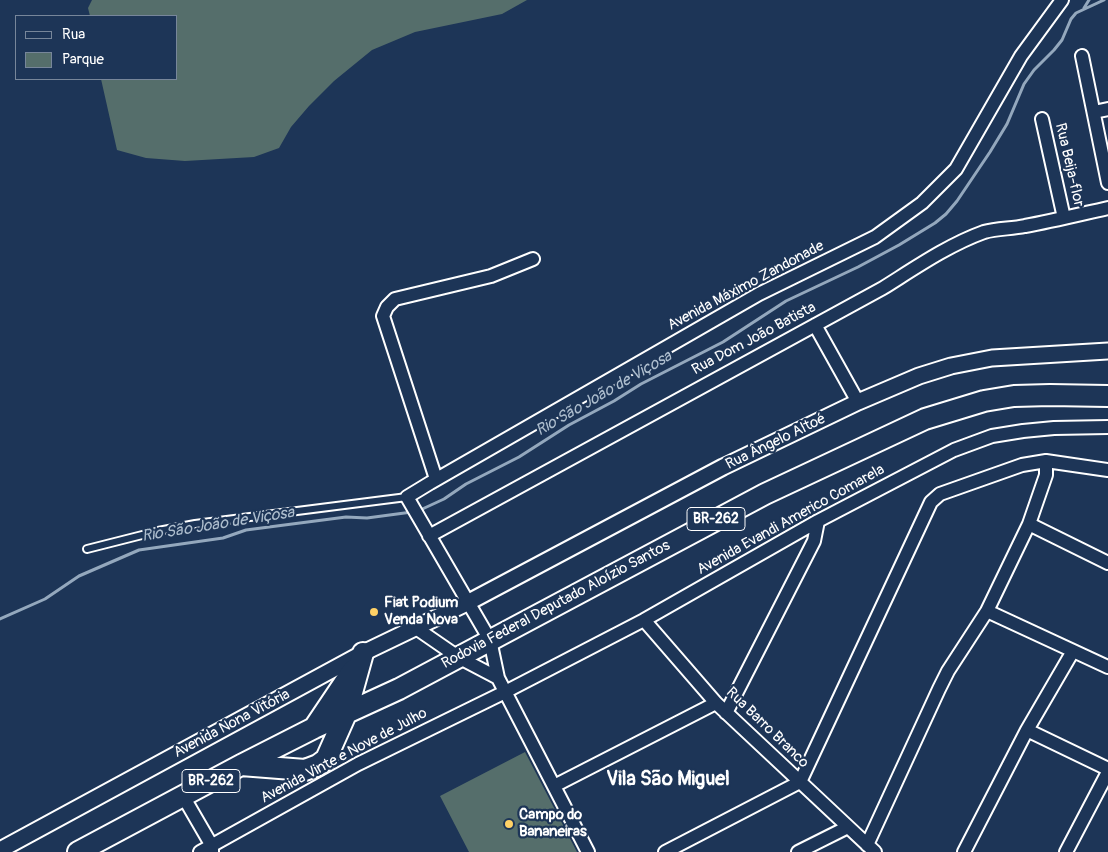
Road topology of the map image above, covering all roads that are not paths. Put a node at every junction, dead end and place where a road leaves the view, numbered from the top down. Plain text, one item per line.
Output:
1 (1062, 0) edge
2 (1082, 56) dead end
3 (1108, 109) edge
4 (1094, 112) junction
5 (1042, 119) dead end
6 (1108, 183) edge
7 (1108, 208) edge
8 (1064, 218) junction
9 (533, 259) dead end
10 (815, 325) junction
11 (1108, 351) edge
12 (1108, 396) edge
13 (858, 402) junction
14 (1108, 427) edge
15 (1046, 461) junction
16 (1108, 470) edge
17 (436, 479) junction
18 (408, 499) junction
19 (818, 521) junction
20 (1030, 524) junction
21 (427, 532) junction
22 (87, 549) dead end
23 (1108, 563) edge
24 (467, 603) junction
25 (987, 611) junction
26 (644, 620) junction
27 (416, 628) junction
28 (490, 640) junction
29 (1073, 651) junction
30 (364, 653) junction
31 (458, 657) junction
32 (1108, 667) edge
33 (498, 678) junction
34 (505, 692) junction
35 (716, 703) junction
36 (726, 713) junction
37 (346, 714) junction
38 (314, 728) junction
39 (1027, 730) junction
40 (241, 765) junction
41 (1108, 771) edge
42 (800, 782) junction
43 (554, 786) junction
44 (183, 796) junction
45 (848, 827) junction
46 (871, 848) edge
47 (212, 849) edge
48 (0, 850) edge
49 (78, 852) edge
50 (200, 852) edge
51 (588, 852) edge
52 (665, 852) edge
53 (798, 852) edge
54 (964, 852) edge
55 (1066, 852) edge

1 - 17 street, Avenida Máximo Zandonade
2 - 4 street
3 - 4 street
4 - 6 street
5 - 8 street, Rua Beija-flor
7 - 8 street, Rua Dom João Batista
8 - 10 street, Rua Dom João Batista
9 - 17 street
10 - 13 street
10 - 21 street, Rua Dom João Batista
11 - 13 street, Rua Ângelo Altoé
12 - 28 highway, Rodovia Federal Deputado Aloízio Santos / BR-262
13 - 24 street, Rua Ângelo Altoé
14 - 19 street, Avenida Evandi Americo Comarela
15 - 16 street
15 - 20 street
15 - 42 street
17 - 18 street, Avenida Máximo Zandonade
18 - 21 street
18 - 22 lane
19 - 26 street, Avenida Evandi Americo Comarela
19 - 36 street
20 - 23 street
20 - 25 street
21 - 24 street
24 - 27 street, Avenida Nona Vitória
24 - 28 street
25 - 29 street
25 - 46 street
26 - 34 street, Avenida Evandi Americo Comarela
26 - 35 street, Rua Barro Branco
27 - 30 street, Avenida Nona Vitória
27 - 31 street
28 - 31 highway, Rodovia Federal Deputado Aloízio Santos / BR-262
28 - 33 street
29 - 32 street
29 - 39 street
30 - 37 highway
30 - 38 highway
30 - 48 street, Avenida Nona Vitória
31 - 33 street
31 - 37 highway, Rodovia Federal Deputado Aloízio Santos / BR-262
33 - 34 street
34 - 43 street
34 - 47 street, Avenida Vinte e Nove de Julho
35 - 36 street, Rua Barro Branco
35 - 43 street
36 - 42 street, Rua Barro Branco
37 - 38 highway, Rodovia Federal Deputado Aloízio Santos / BR-262
37 - 40 highway
38 - 40 highway, Rodovia Federal Deputado Aloízio Santos / BR-262
39 - 41 street
39 - 54 street
40 - 44 highway, Rodovia Federal Deputado Aloízio Santos / BR-262
41 - 55 street
42 - 45 street, Rua Barro Branco
42 - 52 street
43 - 51 street
44 - 47 street
44 - 49 highway, Rodovia Federal Deputado Aloízio Santos / BR-262
45 - 46 street, Rua Barro Branco
45 - 53 street
47 - 50 street, Avenida Vinte e Nove de Julho

